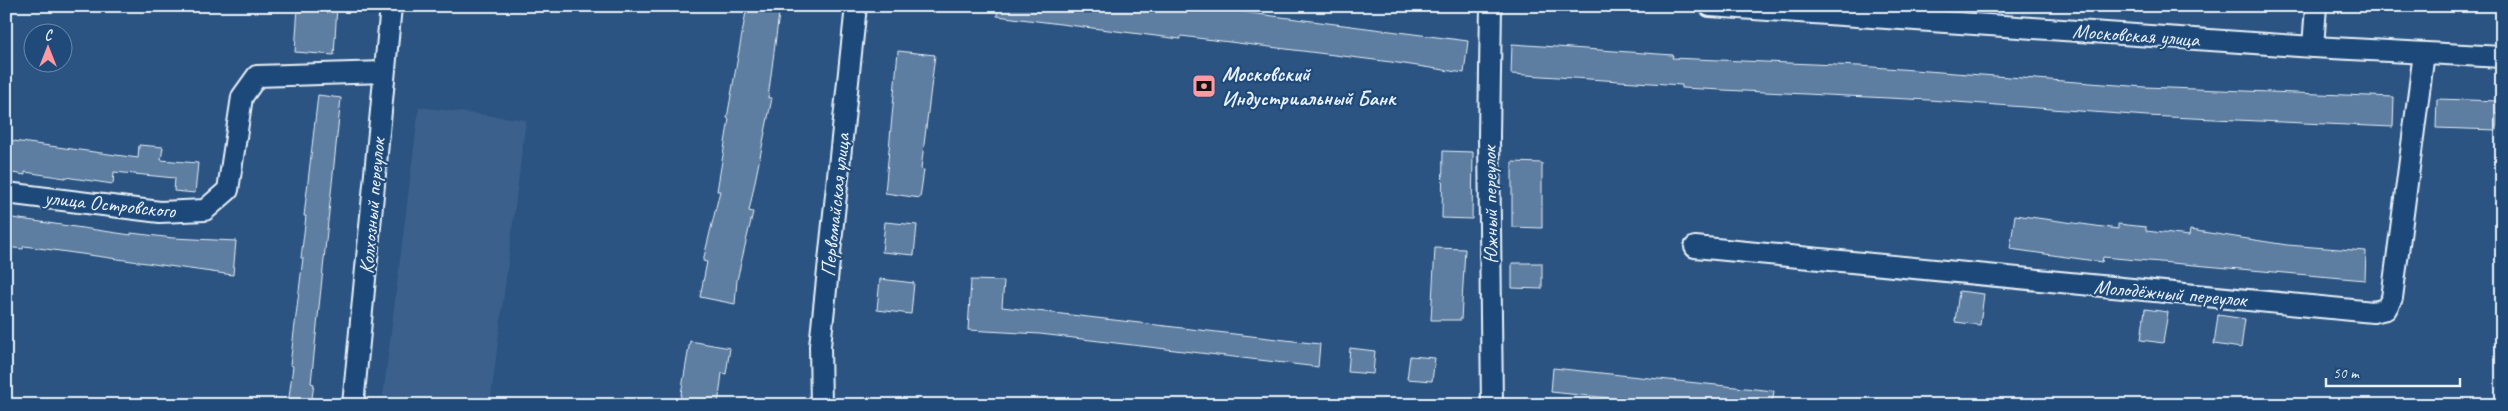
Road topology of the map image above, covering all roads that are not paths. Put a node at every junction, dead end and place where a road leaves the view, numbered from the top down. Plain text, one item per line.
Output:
1 (390, 6) edge
2 (856, 6) edge
3 (1491, 6) edge
4 (1710, 6) edge
5 (2316, 6) edge
6 (2313, 47) junction
7 (2424, 53) junction
8 (2502, 57) edge
9 (384, 72) junction
10 (6, 192) edge
11 (1695, 247) dead end
12 (352, 405) edge
13 (821, 405) edge
14 (1492, 405) edge

1 - 9 street, Колхозный переулок
2 - 13 street, Первомайская улица
3 - 14 street, Южный переулок
4 - 6 street, Московская улица
5 - 6 street
6 - 7 street, Московская улица
7 - 8 street, Московская улица
7 - 11 street, Молодёжный переулок
9 - 10 street, улица Островского
9 - 12 street, Колхозный переулок

